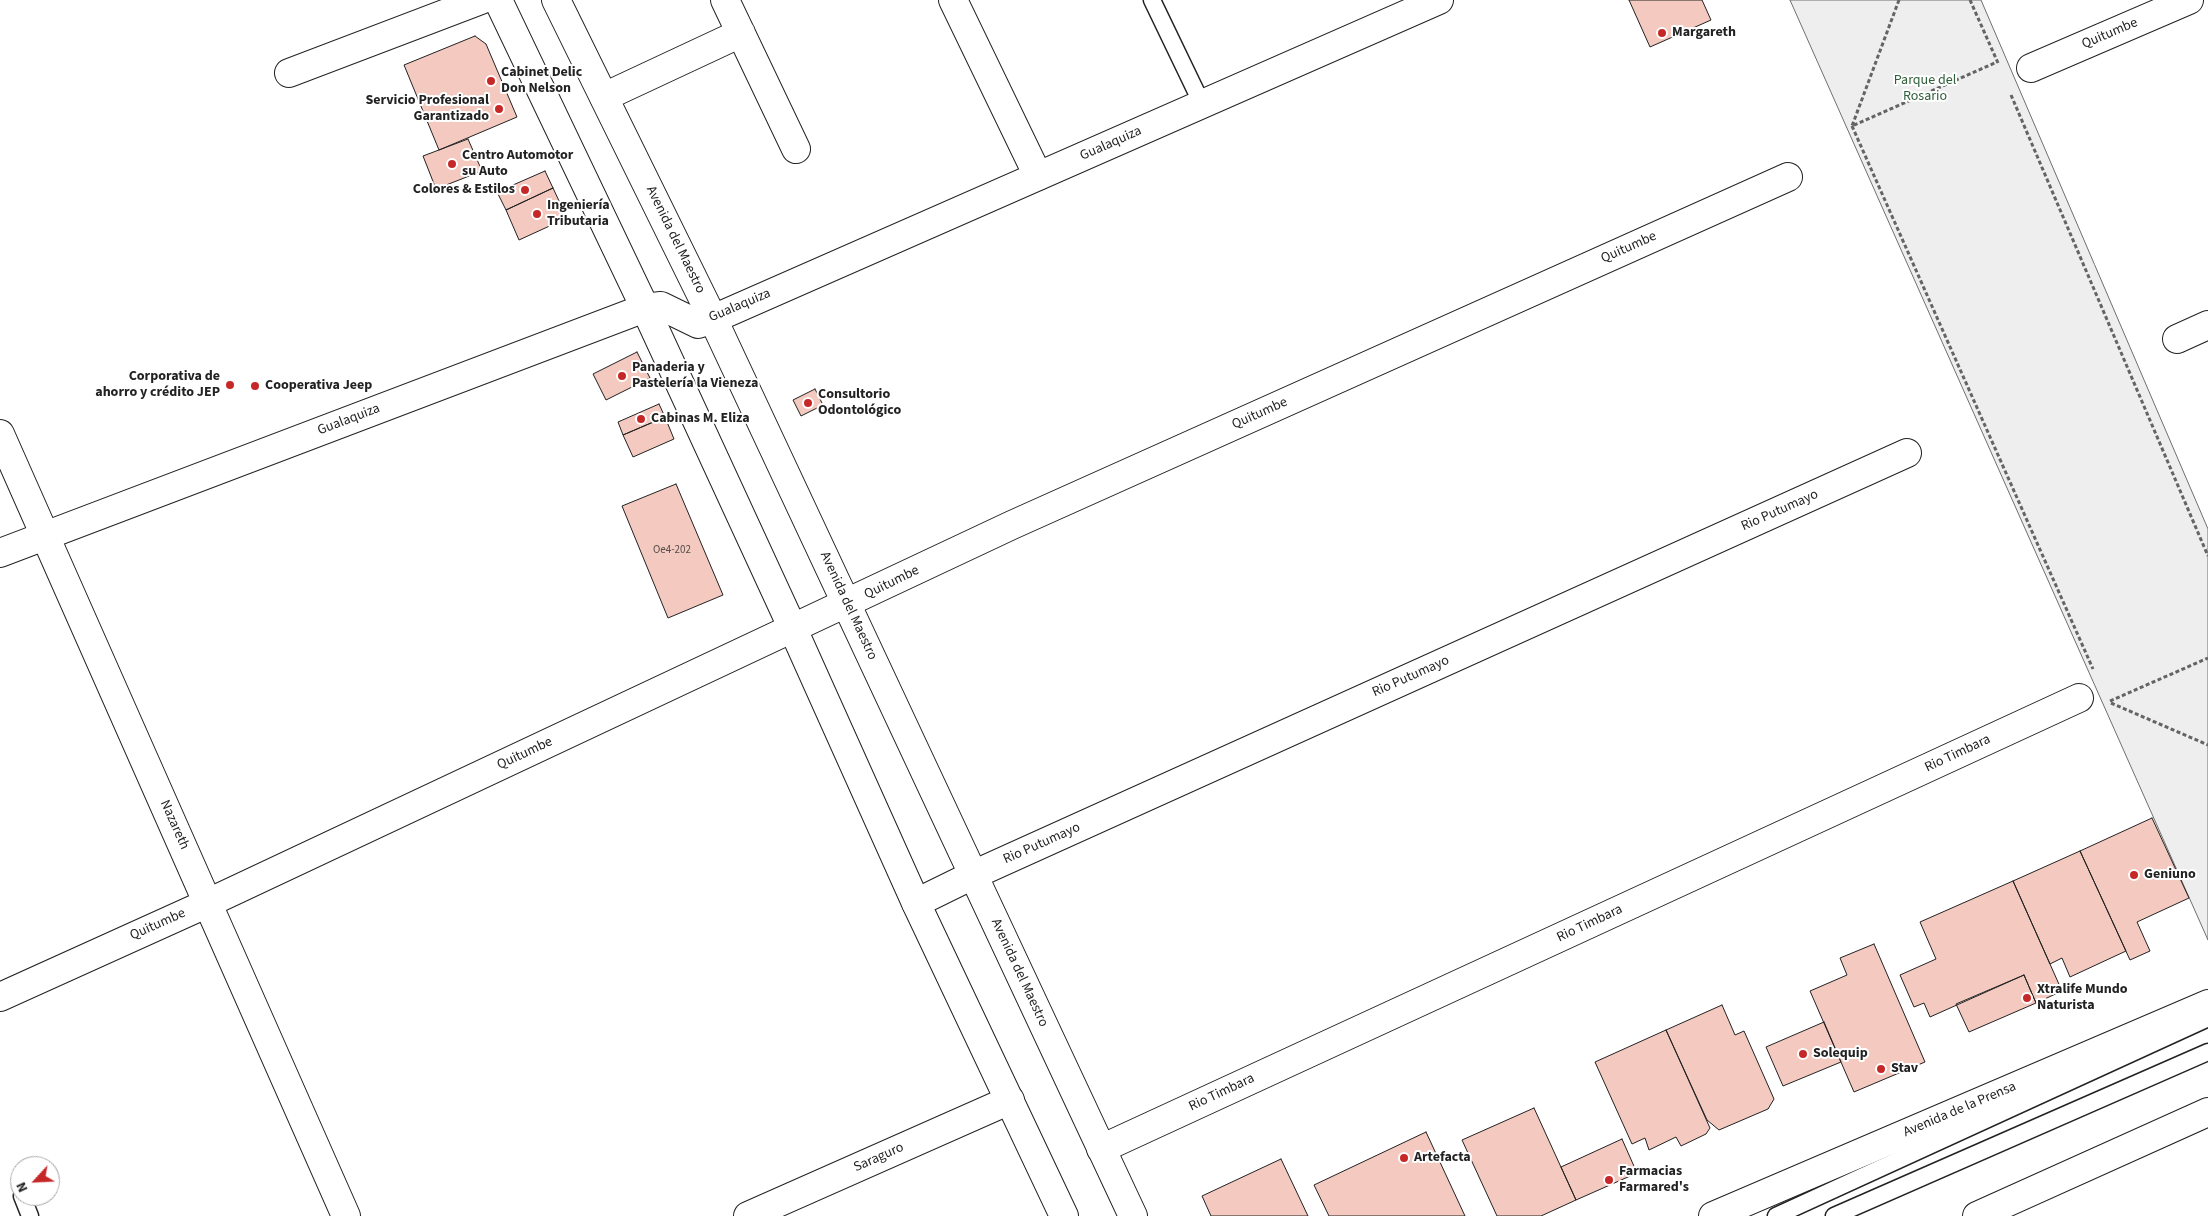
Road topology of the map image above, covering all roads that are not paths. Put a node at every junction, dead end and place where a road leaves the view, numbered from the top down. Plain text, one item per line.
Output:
1 (481, 0) edge
2 (498, 0) edge
3 (556, 0) edge
4 (725, 0) edge
5 (953, 0) edge
6 (1152, 0) edge
7 (1439, 0) edge
8 (2189, 0) edge
9 (741, 33) junction
10 (2032, 68) dead end
11 (289, 73) dead end
12 (604, 97) junction
13 (1202, 104) junction
14 (796, 149) dead end
15 (1038, 176) junction
16 (1788, 177) dead end
17 (645, 308) junction
18 (713, 318) junction
19 (2208, 325) edge
20 (2176, 339) dead end
21 (0, 434) edge
22 (1907, 453) dead end
23 (44, 535) junction
24 (0, 553) edge
25 (848, 604) junction
26 (793, 628) junction
27 (2079, 698) dead end
28 (973, 875) junction
29 (208, 903) junction
30 (916, 903) junction
31 (0, 997) edge
32 (2208, 1004) edge
33 (2208, 1018) edge
34 (2208, 1052) edge
35 (1010, 1100) junction
36 (2208, 1112) edge
37 (1101, 1149) junction
38 (1995, 1212) edge
39 (346, 1216) edge
40 (748, 1216) edge
41 (1064, 1216) edge
42 (1133, 1216) edge
43 (1713, 1216) edge
44 (1776, 1216) edge
45 (1834, 1216) edge

1 - 11 street
2 - 17 street
3 - 12 street, Avenida del Maestro
4 - 9 street
5 - 15 street
6 - 13 lane
7 - 13 street, Gualaquiza
8 - 10 street, Quitumbe
9 - 12 street
9 - 14 street
12 - 18 street, Avenida del Maestro
13 - 15 street, Gualaquiza
15 - 18 street, Gualaquiza
16 - 25 street, Quitumbe
17 - 18 street, Gualaquiza
17 - 23 street, Gualaquiza
17 - 26 street
18 - 25 street, Avenida del Maestro
19 - 20 street
21 - 23 street, Nazareth
22 - 28 street, Rio Putumayo
23 - 24 street, Gualaquiza
23 - 29 street, Nazareth
25 - 26 street, Quitumbe
25 - 28 street, Avenida del Maestro
26 - 29 street, Quitumbe
26 - 30 street
27 - 37 street, Rio Timbara
28 - 30 street, Rio Putumayo
28 - 37 street, Avenida del Maestro
29 - 31 street, Quitumbe
29 - 39 street, Nazareth
30 - 35 street
32 - 43 street, Avenida de la Prensa
33 - 44 lane
34 - 45 lane
35 - 40 street, Saraguro
35 - 41 street
36 - 38 street
37 - 42 street, Avenida del Maestro

